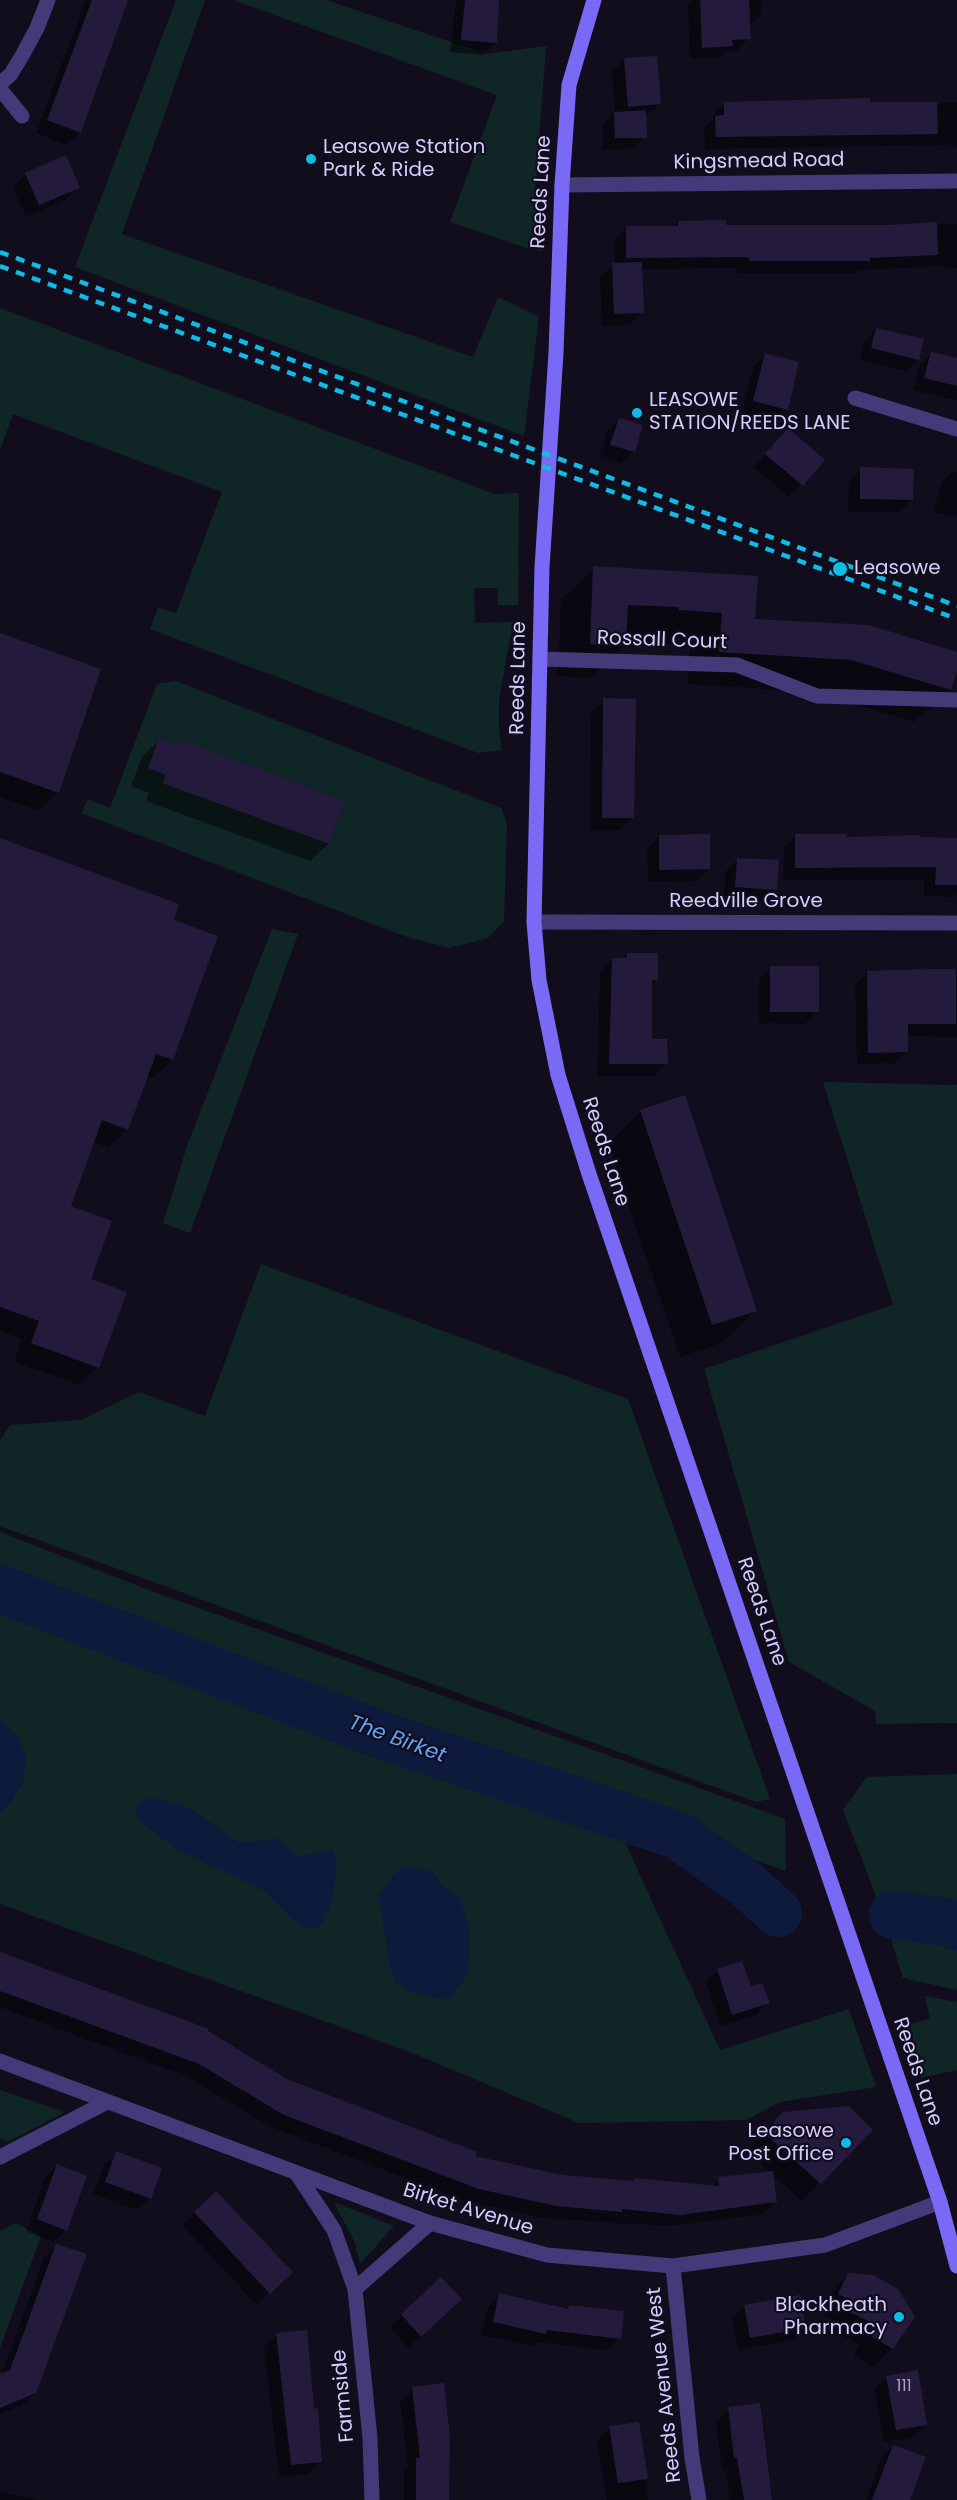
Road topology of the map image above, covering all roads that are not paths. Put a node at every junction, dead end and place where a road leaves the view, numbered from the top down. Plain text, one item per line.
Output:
1 (48, 0) edge
2 (594, 0) edge
3 (0, 87) edge
4 (22, 116) dead end
5 (957, 181) edge
6 (562, 185) junction
7 (855, 398) dead end
8 (957, 429) edge
9 (540, 659) junction
10 (957, 700) edge
11 (534, 922) junction
12 (957, 923) edge
13 (0, 2061) edge
14 (107, 2102) junction
15 (0, 2157) edge
16 (297, 2174) junction
17 (940, 2202) junction
18 (430, 2223) junction
19 (673, 2266) junction
20 (957, 2266) edge
21 (356, 2289) junction
22 (372, 2500) edge
23 (699, 2500) edge

1 - 3 street
2 - 6 street, Reeds Lane
3 - 4 street
5 - 6 street, Kingsmead Road
6 - 9 street, Reeds Lane
7 - 8 street
9 - 10 street, Rossall Court
9 - 11 street, Reeds Lane
11 - 12 street, Reedville Grove
11 - 17 street, Reeds Lane
13 - 14 street, Birket Avenue
14 - 15 street
14 - 16 street, Birket Avenue
16 - 18 street, Birket Avenue
16 - 21 street, Farmside
17 - 19 street, Birket Avenue
17 - 20 street, Reeds Lane
18 - 19 street, Birket Avenue
18 - 21 street
19 - 23 street, Reeds Avenue West
21 - 22 street, Farmside

